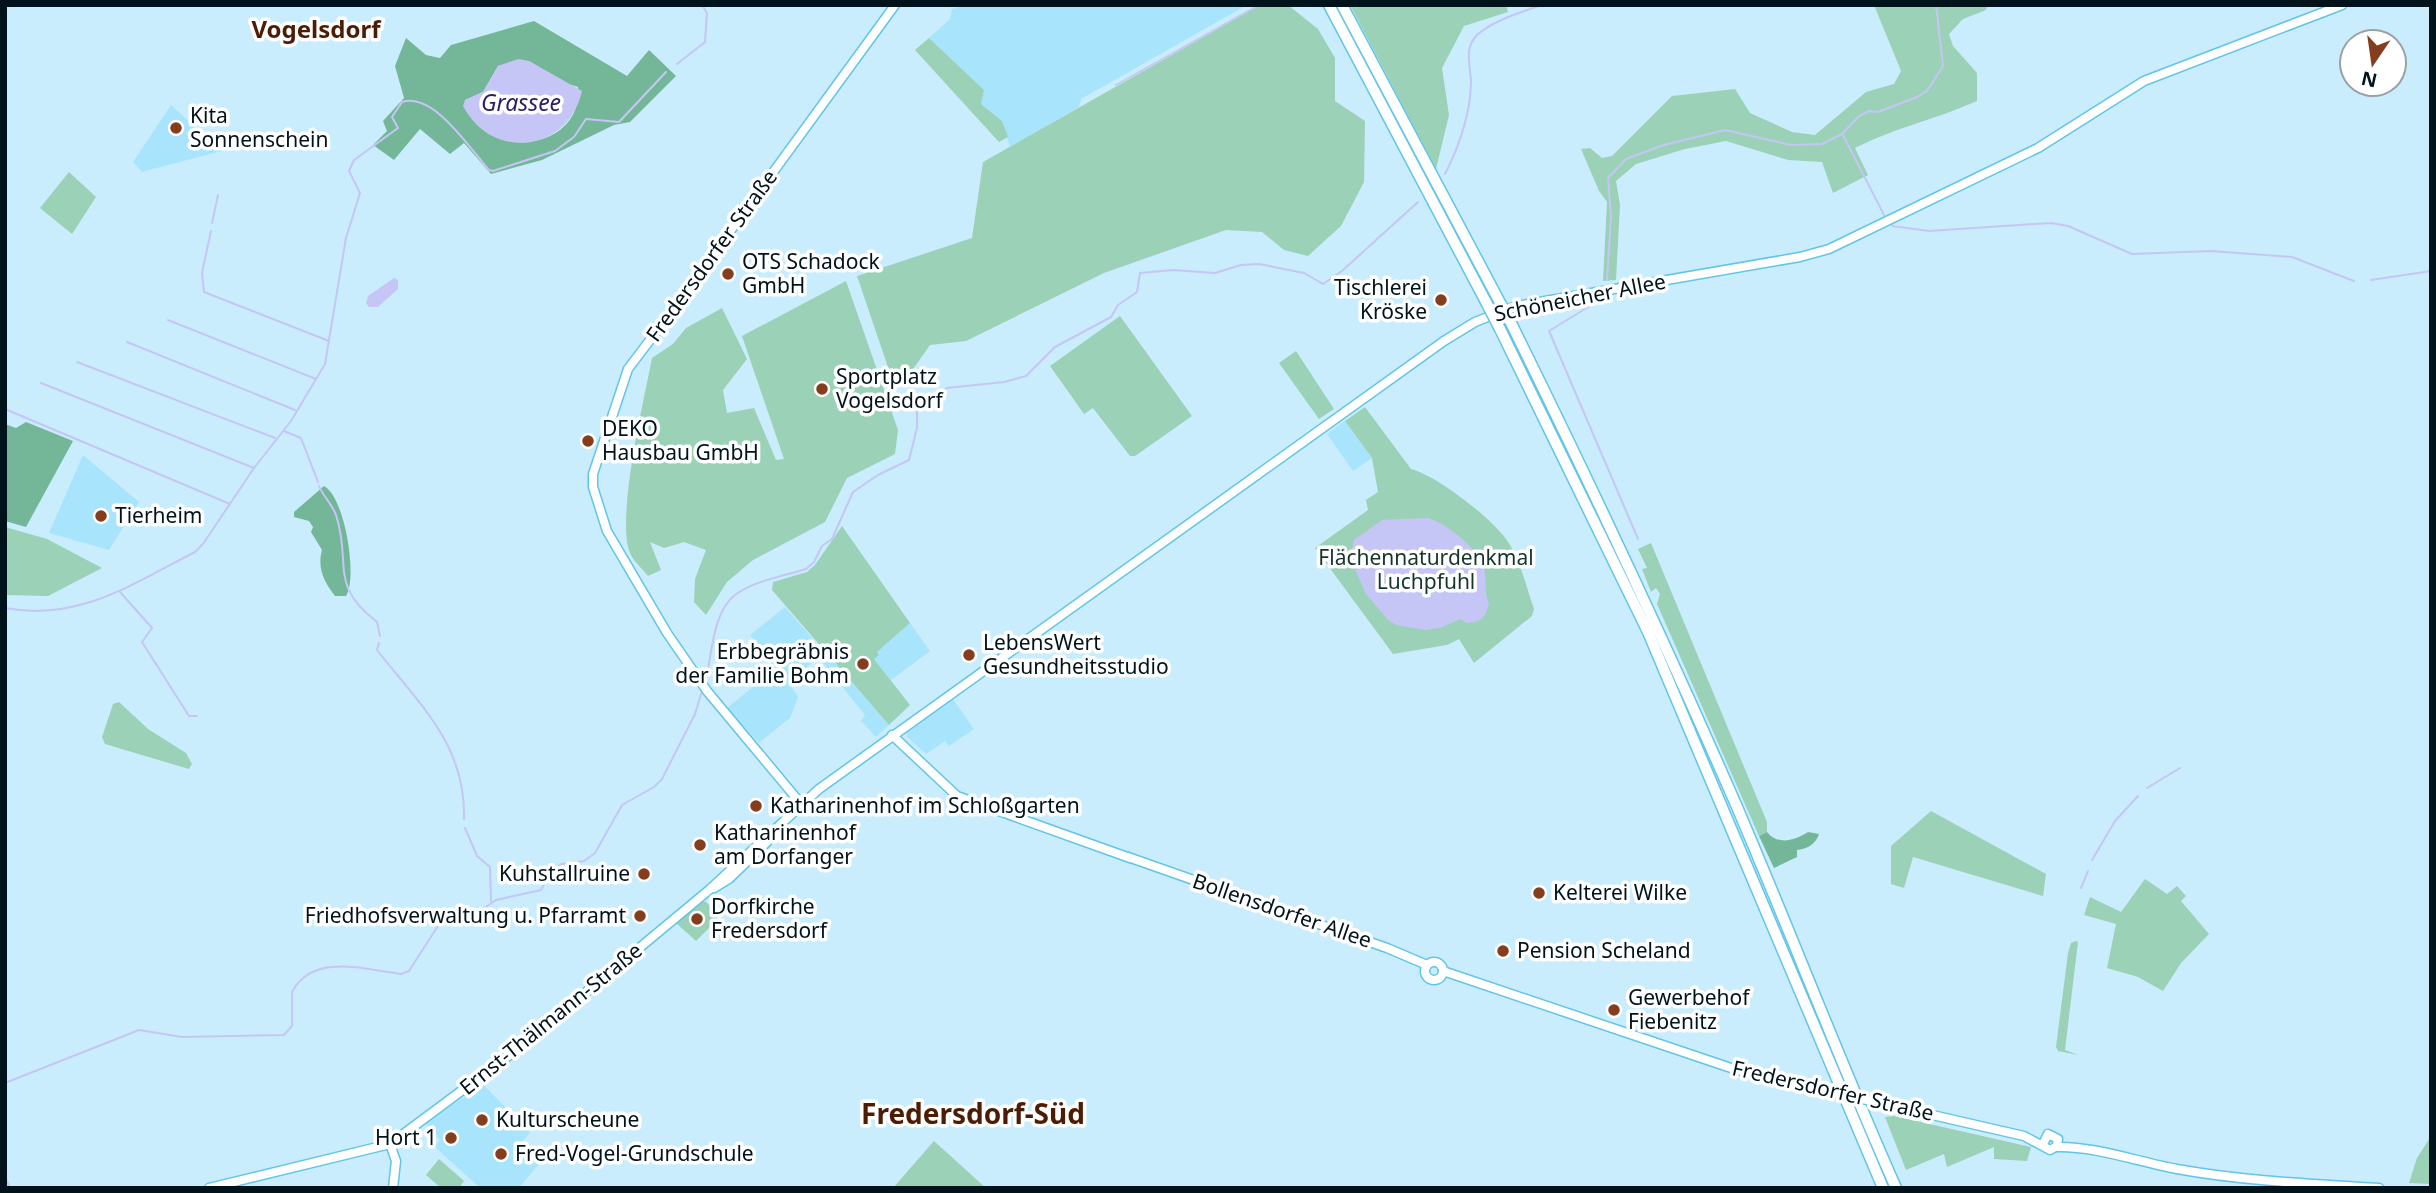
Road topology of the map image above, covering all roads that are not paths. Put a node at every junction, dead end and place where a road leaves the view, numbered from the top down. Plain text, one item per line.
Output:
1 (895, 5) edge
2 (1329, 5) edge
3 (1342, 5) edge
4 (2342, 5) edge
5 (892, 736) junction
6 (802, 804) junction
7 (1425, 968) junction
8 (1443, 971) junction
9 (1644, 1038) joint
10 (2044, 1140) junction
11 (390, 1144) junction
12 (2057, 1144) junction
13 (209, 1188) edge
14 (393, 1188) edge
15 (1883, 1188) edge
16 (1896, 1188) edge
17 (2379, 1188) edge

1 - 6 street, Fredersdorfer Straße
2 - 15 highway, bridge
3 - 16 highway, bridge
4 - 5 street, Schöneicher Allee
5 - 6 street, Ernst-Thälmann-Straße
5 - 7 street, Bollensdorfer Allee
6 - 11 street, Ernst-Thälmann-Straße
7 - 8 street, Bollensdorfer Allee
7 - 8 street, Bollensdorfer Allee
8 - 9 street, Bollensdorfer Allee
9 - 10 street, Fredersdorfer Straße, bridge
10 - 12 street
10 - 12 street
11 - 13 street
11 - 14 street
12 - 17 street

